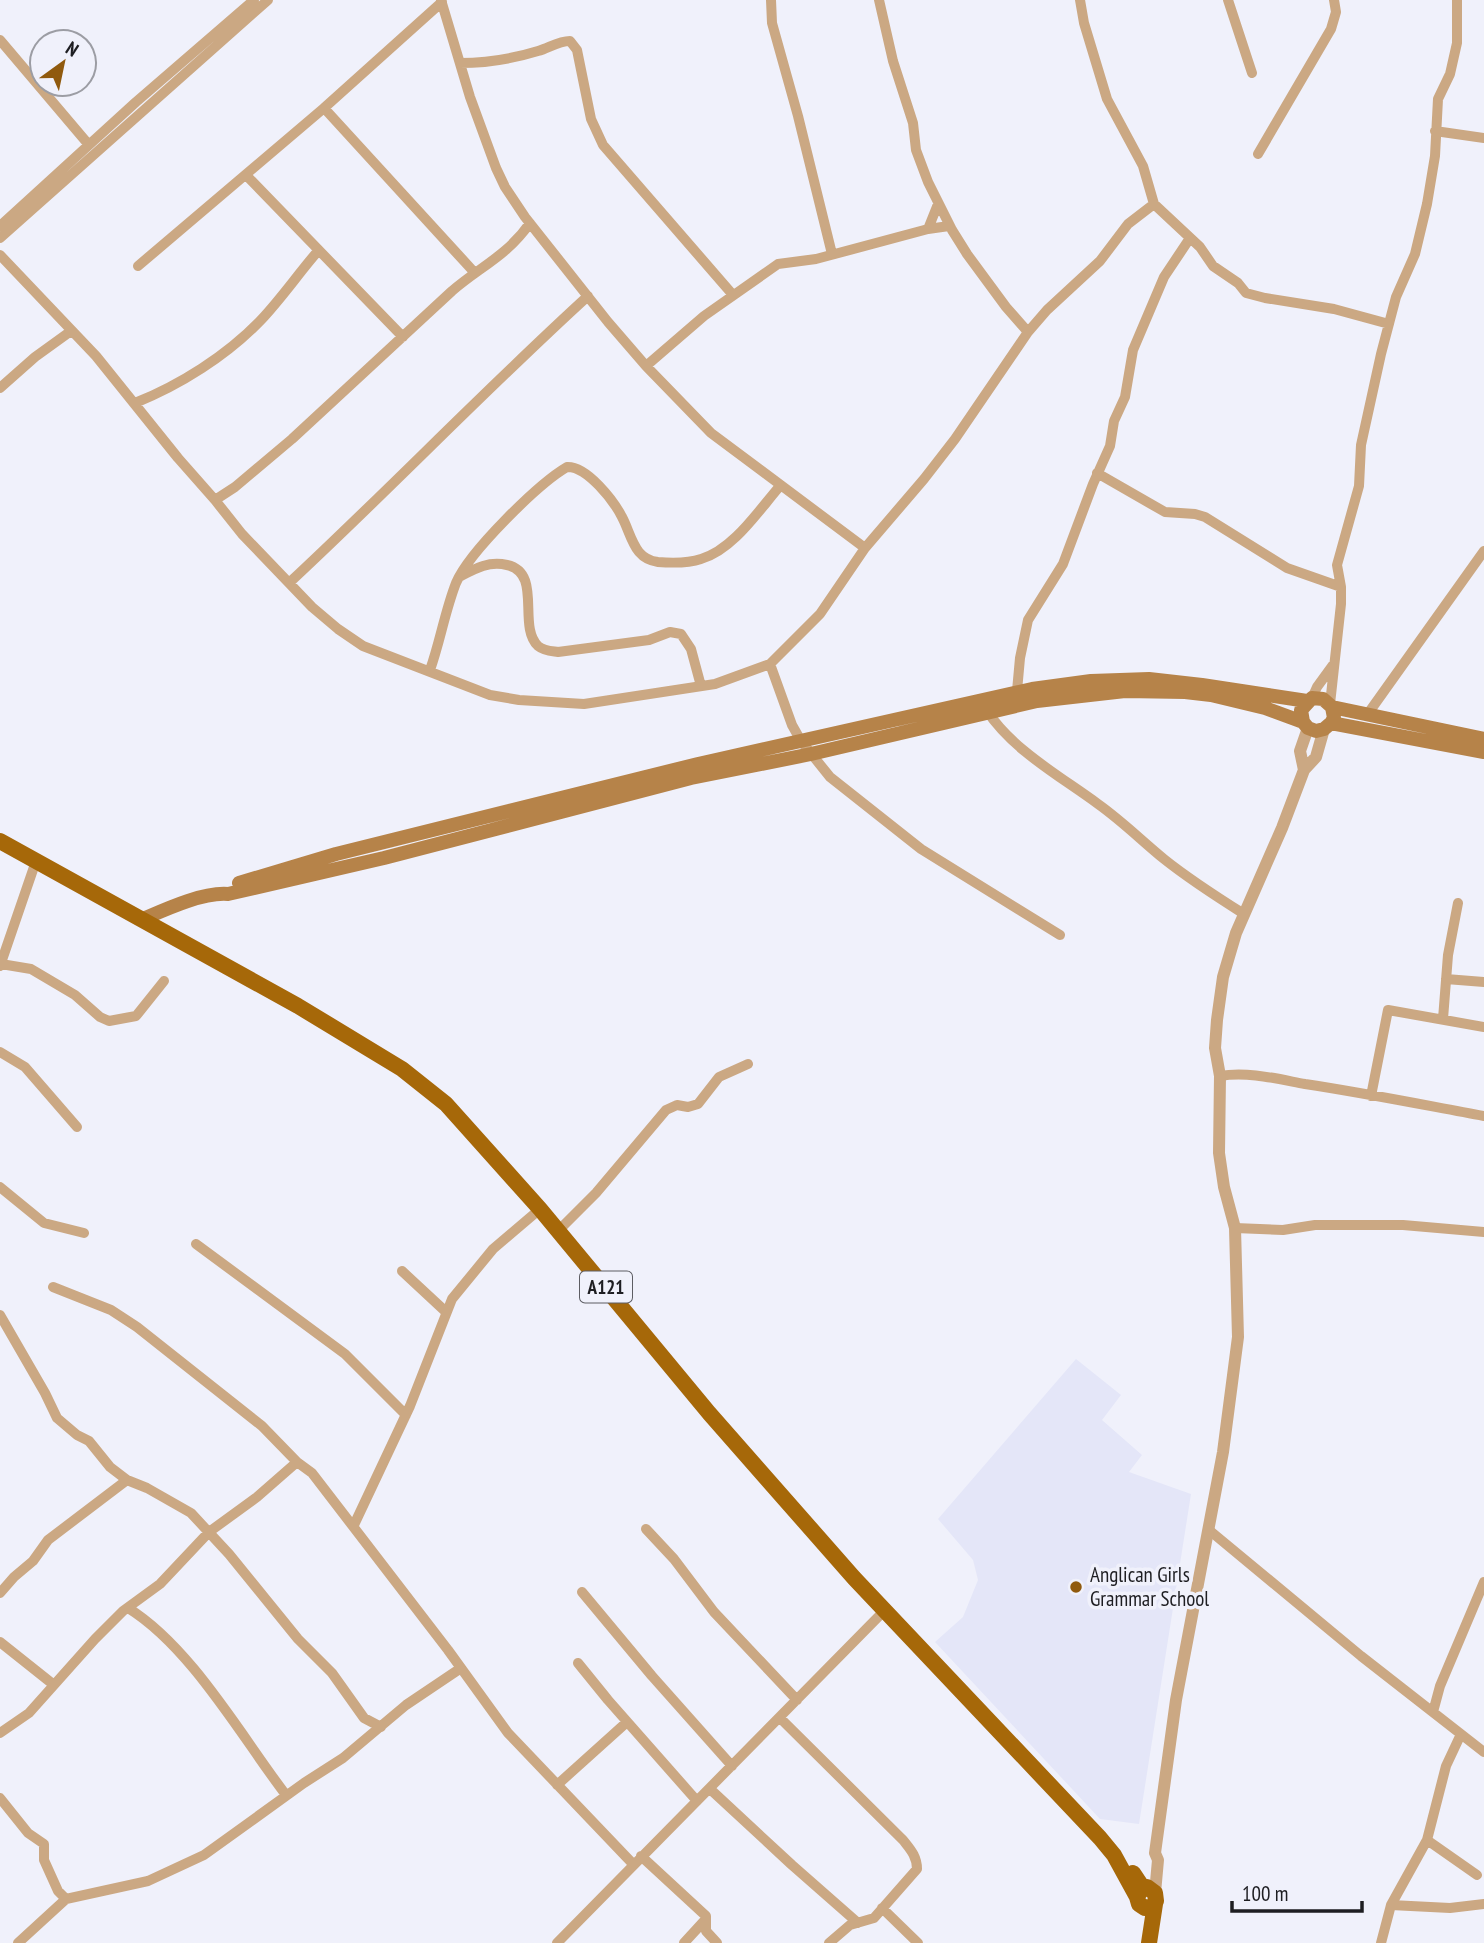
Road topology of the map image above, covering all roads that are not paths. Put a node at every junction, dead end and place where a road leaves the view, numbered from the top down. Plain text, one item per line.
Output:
1 (254, 0) edge
2 (268, 0) edge
3 (771, 0) edge
4 (879, 0) edge
5 (1080, 0) edge
6 (1228, 0) edge
7 (1334, 0) edge
8 (1457, 0) edge
9 (441, 1) edge
10 (0, 40) edge
11 (460, 63) junction
12 (1252, 73) dead end
13 (324, 108) junction
14 (1435, 131) junction
15 (1484, 138) edge
16 (89, 145) junction
17 (1258, 154) dead end
18 (246, 175) junction
19 (938, 204) junction
20 (1154, 204) junction
21 (530, 223) junction
22 (0, 226) edge
23 (949, 226) junction
24 (928, 229) junction
25 (0, 238) edge
26 (1190, 238) junction
27 (318, 251) junction
28 (832, 254) junction
29 (0, 255) edge
30 (138, 266) dead end
31 (474, 272) junction
32 (733, 295) junction
33 (587, 296) junction
34 (1389, 324) junction
35 (71, 331) junction
36 (1028, 332) junction
37 (402, 337) junction
38 (646, 366) junction
39 (0, 388) edge
40 (135, 403) junction
41 (1097, 472) junction
42 (780, 486) junction
43 (215, 499) junction
44 (865, 548) junction
45 (1484, 551) edge
46 (460, 576) junction
47 (289, 583) junction
48 (1341, 587) junction
49 (770, 664) junction
50 (1334, 664) junction
51 (430, 670) junction
52 (701, 686) junction
53 (1017, 691) junction
54 (1310, 699) junction
55 (1331, 705) junction
56 (987, 711) junction
57 (1367, 715) junction
58 (1306, 725) junction
59 (1328, 726) junction
60 (1484, 739) edge
61 (801, 741) junction
62 (1484, 752) edge
63 (811, 754) junction
64 (1304, 770) junction
65 (0, 841) edge
66 (36, 862) junction
67 (220, 893) junction
68 (1458, 903) dead end
69 (1244, 914) junction
70 (143, 919) junction
71 (1060, 935) dead end
72 (0, 965) edge
73 (1446, 979) junction
74 (164, 981) dead end
75 (1484, 982) edge
76 (1443, 1019) junction
77 (1484, 1027) edge
78 (0, 1052) edge
79 (748, 1064) dead end
80 (1220, 1076) junction
81 (1371, 1096) junction
82 (1484, 1116) edge
83 (77, 1128) dead end
84 (0, 1187) edge
85 (540, 1209) junction
86 (1235, 1228) junction
87 (559, 1230) junction
88 (1484, 1232) edge
89 (85, 1233) dead end
90 (196, 1244) dead end
91 (402, 1271) dead end
92 (53, 1287) dead end
93 (445, 1311) junction
94 (0, 1315) edge
95 (406, 1415) junction
96 (297, 1462) junction
97 (127, 1480) junction
98 (354, 1525) junction
99 (646, 1529) dead end
100 (1209, 1530) junction
101 (209, 1532) junction
102 (1484, 1582) edge
103 (582, 1591) dead end
104 (0, 1593) edge
105 (128, 1608) junction
106 (884, 1611) junction
107 (0, 1642) edge
108 (579, 1663) dead end
109 (461, 1668) junction
110 (54, 1685) junction
111 (796, 1700) junction
112 (1433, 1712) junction
113 (780, 1718) junction
114 (627, 1723) junction
115 (381, 1727) junction
116 (0, 1733) edge
117 (1461, 1734) junction
118 (1484, 1752) edge
119 (732, 1766) junction
120 (557, 1785) junction
121 (710, 1789) junction
122 (286, 1795) junction
123 (0, 1798) edge
124 (697, 1801) junction
125 (1427, 1840) junction
126 (641, 1856) junction
127 (633, 1864) junction
128 (1477, 1875) dead end
129 (1146, 1896) junction
130 (66, 1899) junction
131 (1484, 1904) edge
132 (1391, 1905) junction
133 (882, 1908) junction
134 (706, 1919) junction
135 (858, 1923) junction
136 (18, 1943) edge
137 (557, 1943) edge
138 (684, 1943) edge
139 (717, 1943) edge
140 (829, 1943) edge
141 (918, 1943) edge
142 (1143, 1943) edge
143 (1149, 1943) edge
144 (1381, 1943) edge

1 - 16 street
2 - 25 street
3 - 28 street
4 - 19 street
5 - 20 street
6 - 12 street
7 - 17 street
8 - 14 street
9 - 11 street
9 - 13 street
10 - 16 street
11 - 21 street
11 - 32 street
13 - 18 street
13 - 31 street
14 - 15 street
14 - 34 street
16 - 22 street
18 - 27 street
18 - 30 street
19 - 23 street
19 - 24 street
20 - 26 street
20 - 36 street
21 - 31 street
21 - 33 street
23 - 24 street
23 - 36 street
24 - 28 street
26 - 34 street
26 - 41 street
27 - 37 street
27 - 40 street
28 - 32 street
29 - 35 street
31 - 37 street
32 - 38 street
33 - 38 street
33 - 47 street
34 - 48 street
35 - 39 street
35 - 40 street
36 - 44 street
37 - 43 street
38 - 42 street
40 - 43 street
41 - 48 street
41 - 53 street
42 - 44 street
42 - 46 street
43 - 47 street
44 - 49 street
45 - 57 street
46 - 51 street
46 - 52 street
47 - 51 street
48 - 50 street
49 - 52 street
49 - 61 street
50 - 54 street
50 - 55 street
51 - 52 street
53 - 54 main road
53 - 61 main road
54 - 55 main road
54 - 58 main road
55 - 57 main road
55 - 59 main road
56 - 58 main road
56 - 63 main road
56 - 69 street
57 - 60 main road
58 - 59 main road
58 - 64 street
59 - 62 main road
59 - 64 street
61 - 63 street
61 - 67 main road
63 - 67 main road
63 - 71 street
64 - 69 street
65 - 66 main road, A121
66 - 70 main road, A121
66 - 72 street
67 - 70 main road
68 - 73 street
69 - 80 street
70 - 85 main road, A121
72 - 74 street
73 - 75 street
73 - 76 street
76 - 77 street
76 - 81 street
78 - 83 street
79 - 87 street
80 - 81 street
80 - 86 street
81 - 82 street
84 - 89 street
85 - 87 main road, A121
85 - 93 street
86 - 88 street
86 - 100 street
87 - 106 main road, A121
90 - 95 street
91 - 93 street
92 - 96 street
93 - 95 street
94 - 97 street
95 - 98 street
96 - 98 street
96 - 101 street
97 - 101 street
97 - 104 street
98 - 109 street
99 - 111 street
100 - 112 street
100 - 129 street
101 - 105 street
101 - 115 street
102 - 112 street
103 - 119 street
105 - 110 street
105 - 122 street
106 - 111 street
106 - 129 main road, A121
107 - 110 street
108 - 114 street
109 - 115 street
109 - 120 street
110 - 116 street
111 - 113 street
112 - 117 street
113 - 119 street
113 - 133 street
114 - 120 street
114 - 124 street
115 - 122 street
117 - 118 street
117 - 125 street
119 - 121 street
120 - 127 street
121 - 124 street
121 - 135 street
122 - 130 street
123 - 130 street
124 - 126 street
125 - 128 street
125 - 132 street
126 - 127 street
126 - 134 street
127 - 137 street
129 - 142 main road
129 - 143 main road
130 - 136 street
131 - 132 street
132 - 144 street
133 - 135 street
133 - 141 street
134 - 138 street
134 - 139 street
135 - 140 street

